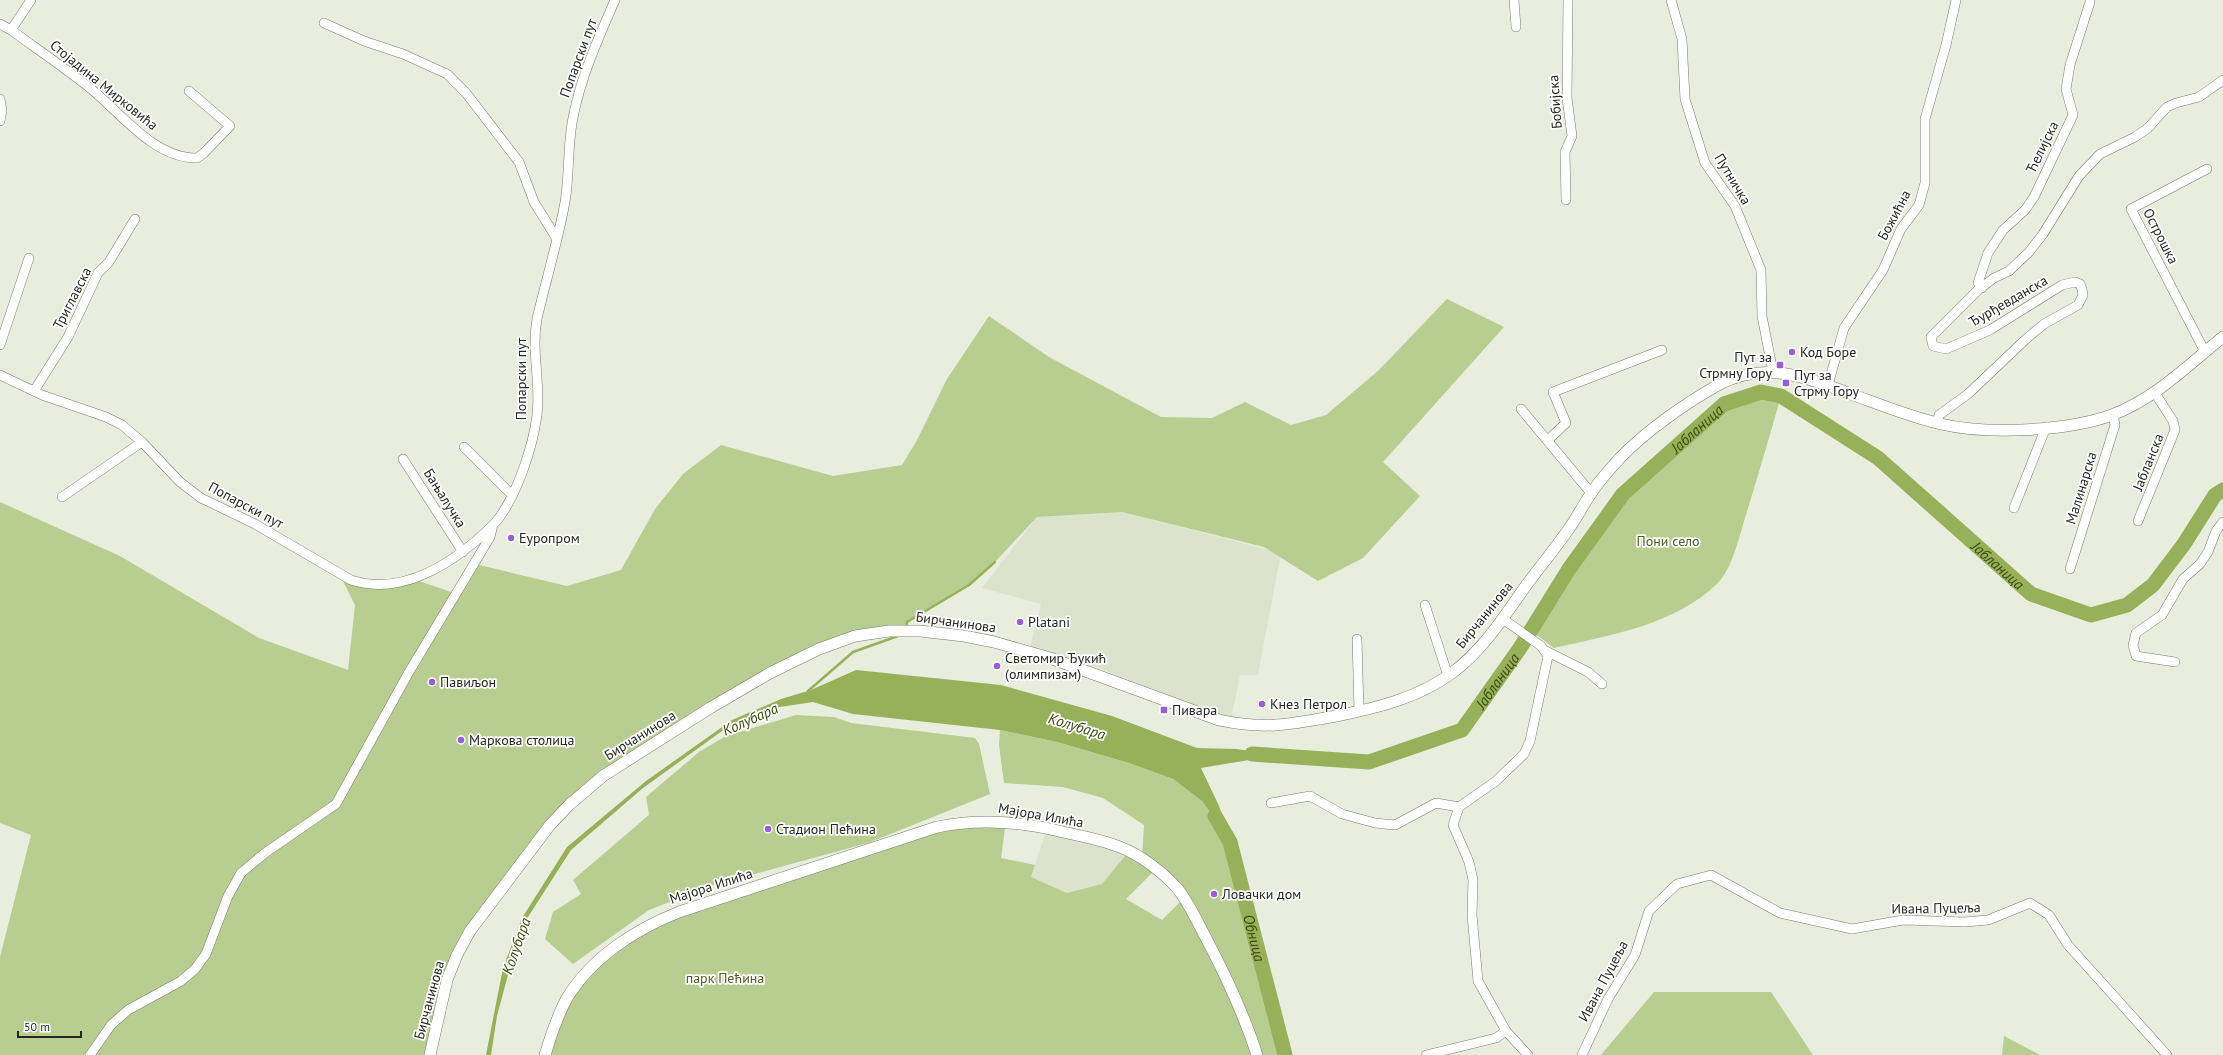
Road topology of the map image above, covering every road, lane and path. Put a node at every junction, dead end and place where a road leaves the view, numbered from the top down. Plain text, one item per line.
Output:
1 (31, 0) edge
2 (614, 0) edge
3 (1514, 0) edge
4 (1568, 0) edge
5 (1671, 0) edge
6 (1956, 0) edge
7 (2090, 2) dead end
8 (324, 23) dead end
9 (0, 24) edge
10 (1516, 27) dead end
11 (11, 30) junction
12 (2223, 80) edge
13 (189, 91) dead end
14 (0, 100) edge
15 (0, 121) edge
16 (2207, 169) dead end
17 (1566, 200) dead end
18 (135, 219) dead end
19 (557, 239) junction
20 (29, 258) dead end
21 (1982, 288) junction
22 (2223, 337) edge
23 (0, 345) edge
24 (1662, 350) dead end
25 (2205, 352) junction
26 (1768, 372) junction
27 (0, 375) edge
28 (1828, 385) junction
29 (34, 391) junction
30 (2155, 393) junction
31 (1521, 409) dead end
32 (2114, 414) junction
33 (1937, 423) junction
34 (2046, 427) junction
35 (1548, 440) junction
36 (142, 442) junction
37 (464, 447) dead end
38 (403, 459) dead end
39 (1591, 493) junction
40 (512, 495) junction
41 (62, 498) dead end
42 (2014, 508) dead end
43 (2138, 521) dead end
44 (2223, 522) edge
45 (494, 525) junction
46 (462, 552) junction
47 (2070, 569) dead end
48 (1426, 605) dead end
49 (1503, 619) junction
50 (1357, 639) dead end
51 (1543, 648) junction
52 (2175, 662) dead end
53 (1448, 676) junction
54 (1602, 684) dead end
55 (1359, 711) junction
56 (1271, 803) dead end
57 (1459, 807) junction
58 (1506, 1031) junction
59 (90, 1055) edge
60 (430, 1055) edge
61 (545, 1055) edge
62 (1257, 1055) edge
63 (1426, 1055) edge
64 (1528, 1055) edge
65 (1582, 1055) edge
66 (2166, 1055) edge

1 - 11 street
2 - 19 street, Попарски пут
3 - 10 street
4 - 17 street, Бобијска
5 - 26 street, Путничка
6 - 28 street, Божићна
7 - 21 street, Ћелијска
8 - 19 street
9 - 11 street, Стојадина Мирковића
11 - 13 street, Стојадина Мирковића
12 - 21 street, Ђурђевданска
14 - 15 street
16 - 25 street, Острошка
18 - 29 street, Триглавска
19 - 40 street, Попарски пут
20 - 23 street
21 - 33 street, Ђурђевданска
22 - 25 main road
24 - 35 street
25 - 30 main road
26 - 28 main road
26 - 39 main road, Бирчанинова
27 - 29 street, Попарски пут
28 - 33 main road
29 - 36 street, Попарски пут
30 - 32 main road
30 - 43 street, Јабланска
31 - 35 street
32 - 34 main road
32 - 47 street, Малинарска
33 - 34 main road
34 - 42 street
35 - 39 street
36 - 41 street
36 - 46 street, Попарски пут
37 - 40 street
38 - 46 street, Бањалучка
39 - 49 main road, Бирчанинова
40 - 45 street, Попарски пут
44 - 52 street
45 - 46 street, Попарски пут
45 - 59 street
48 - 53 street
49 - 51 street
49 - 53 main road, Бирчанинова
50 - 55 street
51 - 54 street
51 - 57 street
53 - 55 main road, Бирчанинова
55 - 60 main road, Бирчанинова
56 - 57 street
57 - 58 street
58 - 63 street
58 - 64 street
61 - 62 main road, Мајора Илића
65 - 66 street, Ивана Пуцеља

